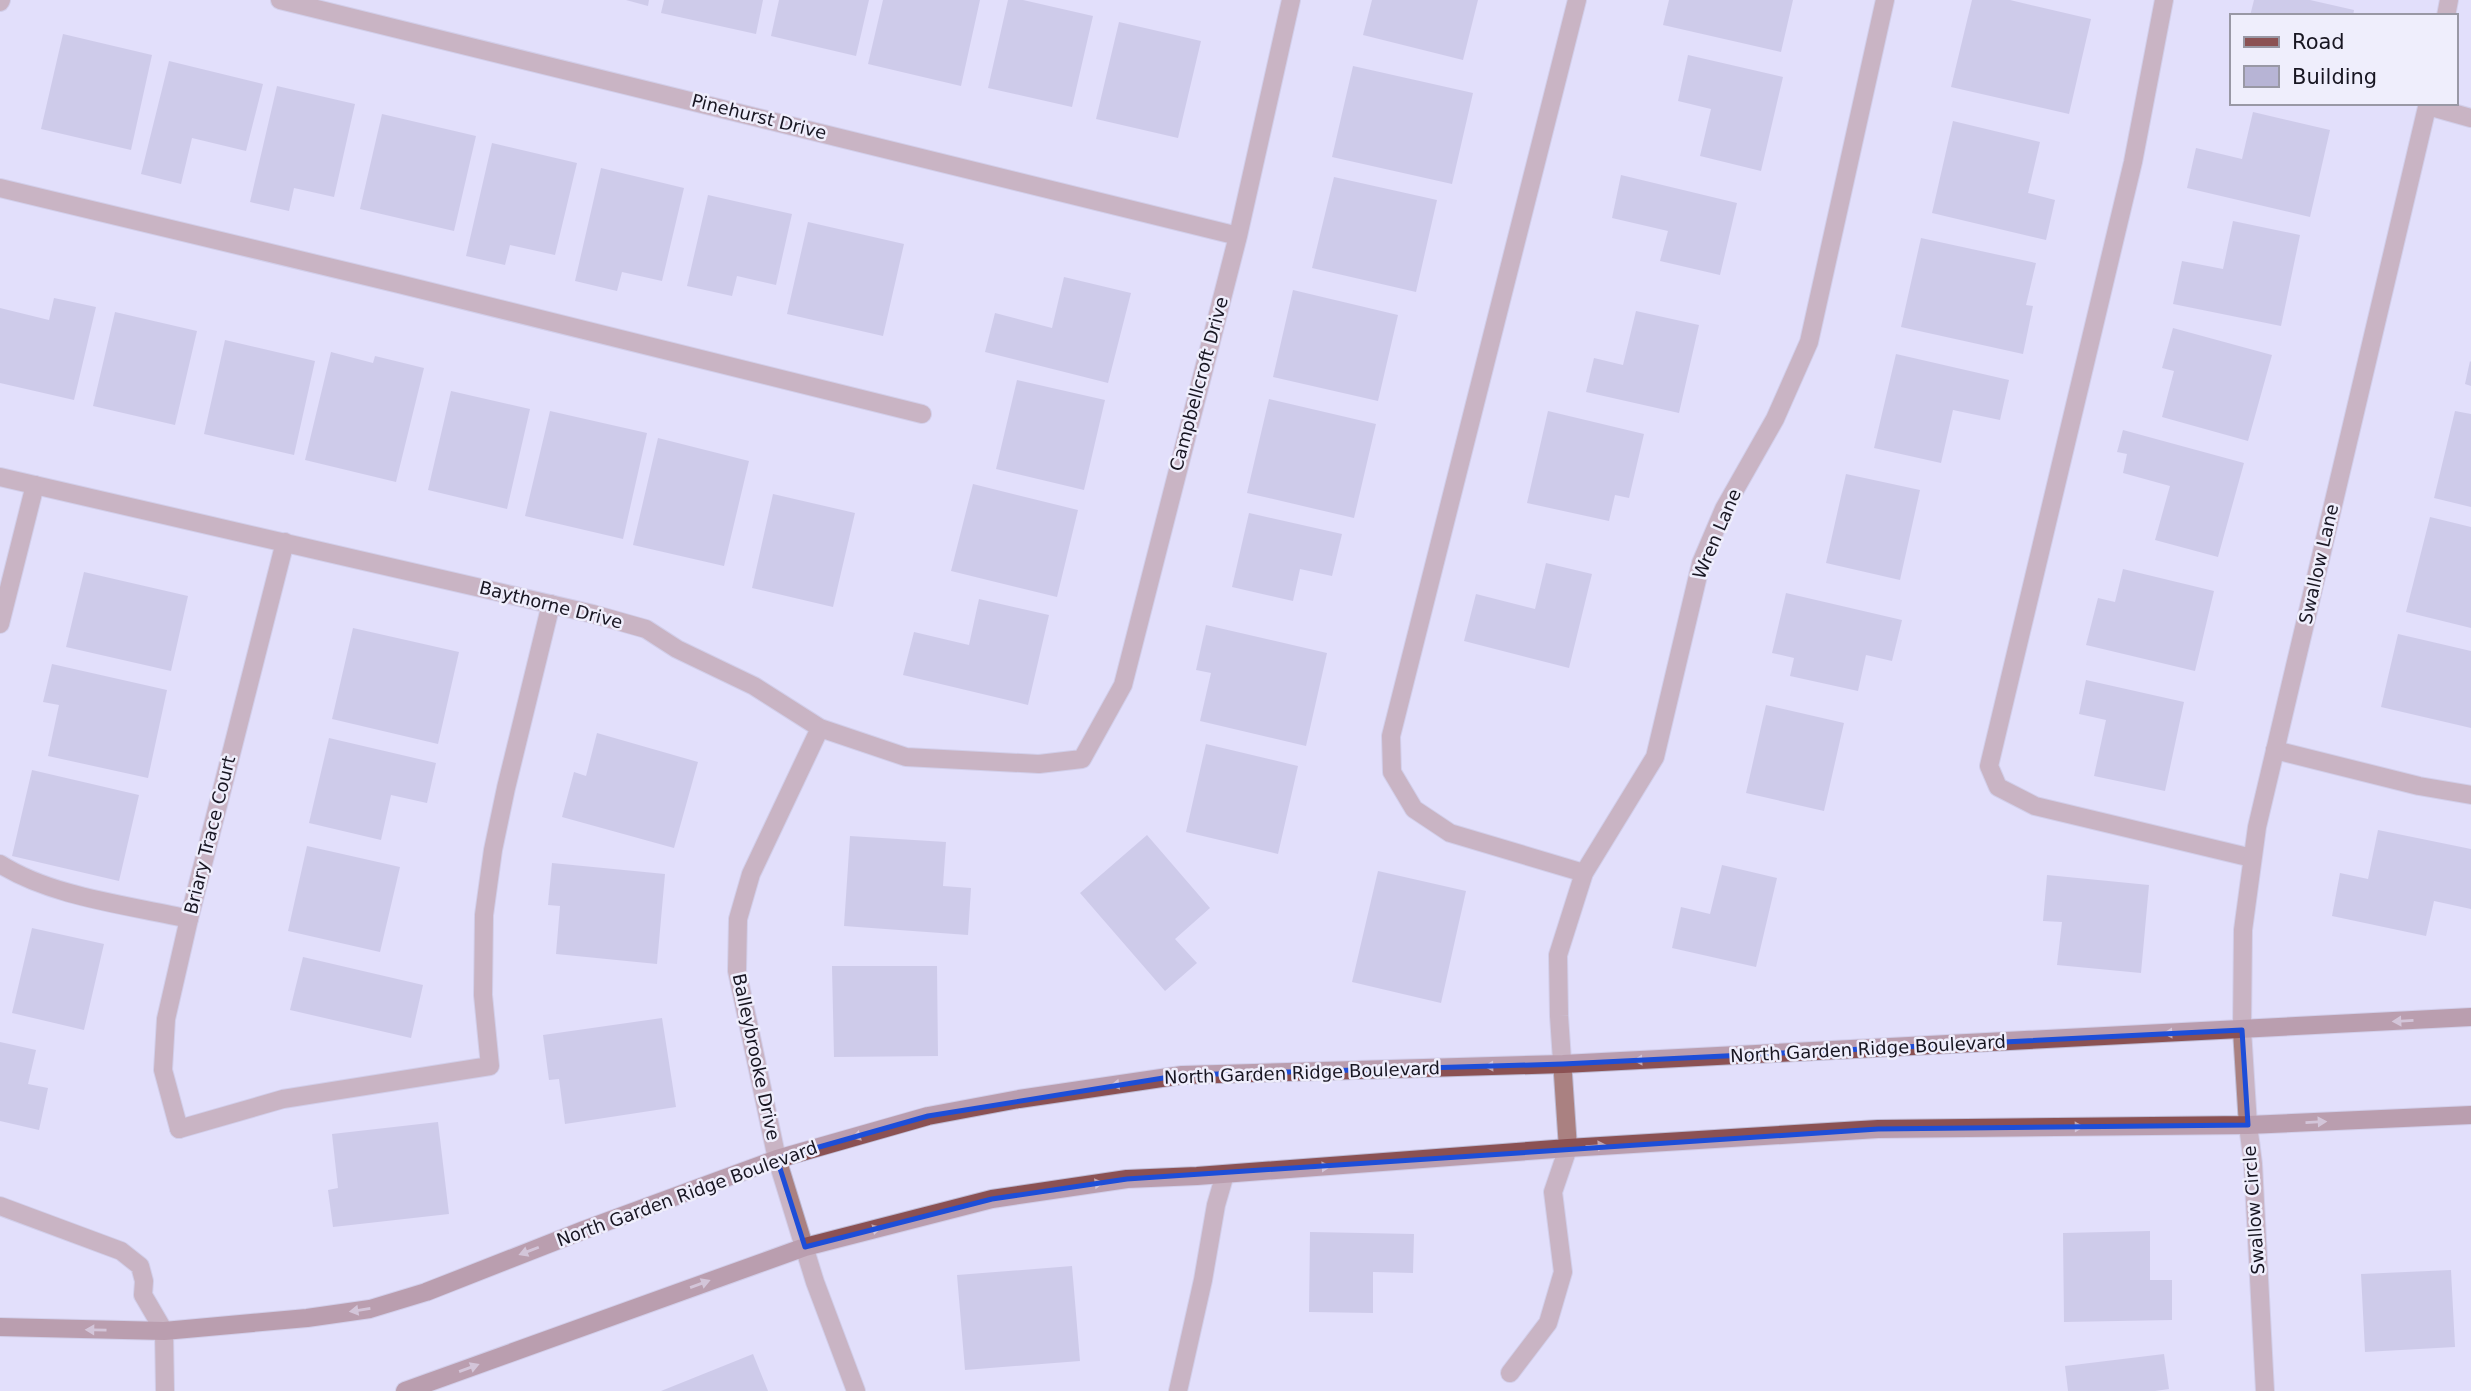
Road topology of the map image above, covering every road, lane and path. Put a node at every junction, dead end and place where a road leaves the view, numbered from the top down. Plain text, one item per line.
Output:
1 (280, 0) edge
2 (1291, 0) edge
3 (1577, 0) edge
4 (1885, 0) edge
5 (2164, 0) edge
6 (2428, 105) edge
7 (2471, 118) edge
8 (0, 188) edge
9 (1238, 236) junction
10 (922, 414) dead end
11 (0, 477) edge
12 (36, 485) junction
13 (285, 542) junction
14 (551, 604) junction
15 (0, 624) edge
16 (820, 728) junction
17 (2275, 750) junction
18 (1082, 759) joint
19 (2471, 795) edge
20 (2252, 858) junction
21 (0, 864) edge
22 (1584, 873) junction
23 (189, 919) junction
24 (2471, 1017) edge
25 (2242, 1030) junction
26 (1563, 1064) junction
27 (2471, 1115) edge
28 (2248, 1125) junction
29 (1568, 1148) junction
30 (776, 1159) junction
31 (1224, 1174) junction
32 (0, 1206) edge
33 (805, 1247) junction
34 (0, 1327) edge
35 (164, 1332) junction
36 (1510, 1373) dead end
37 (165, 1391) edge
38 (405, 1391) edge
39 (856, 1391) edge
40 (1178, 1391) edge
41 (2265, 1391) edge

1 - 9 street, Pinehurst Drive
2 - 9 street, Campbellcroft Drive
3 - 22 street
4 - 22 street, Wren Lane
5 - 20 street
6 - 7 street
6 - 17 street, Swallow Lane
8 - 10 street
9 - 18 street, Campbellcroft Drive
11 - 12 street, Baythorne Drive
12 - 13 street, Baythorne Drive
12 - 15 street
13 - 14 street, Baythorne Drive
13 - 23 street, Briary Trace Court
14 - 16 street, Baythorne Drive
14 - 23 street, Briary Trace Court
16 - 18 street, Baythorne Drive
16 - 30 street, Balleybrooke Drive
17 - 19 street
17 - 20 street, Swallow Lane
20 - 25 street, Swallow Lane
21 - 23 street
22 - 26 street, Wren Lane
24 -> 25 main road, North Garden Ridge Boulevard
25 -> 26 main road, North Garden Ridge Boulevard
25 - 28 street, Swallow Circle
26 - 29 street, Wren Lane
26 -> 30 main road, North Garden Ridge Boulevard
28 -> 27 main road
29 -> 28 main road
28 - 41 street, Swallow Circle
31 -> 29 main road
29 - 36 street
30 - 33 street, Balleybrooke Drive
30 -> 35 main road, North Garden Ridge Boulevard
33 -> 31 main road
31 - 40 street
32 - 35 street
38 -> 33 main road
33 - 39 street, Balleybrooke Drive
35 -> 34 main road, North Garden Ridge Boulevard
35 - 37 street

